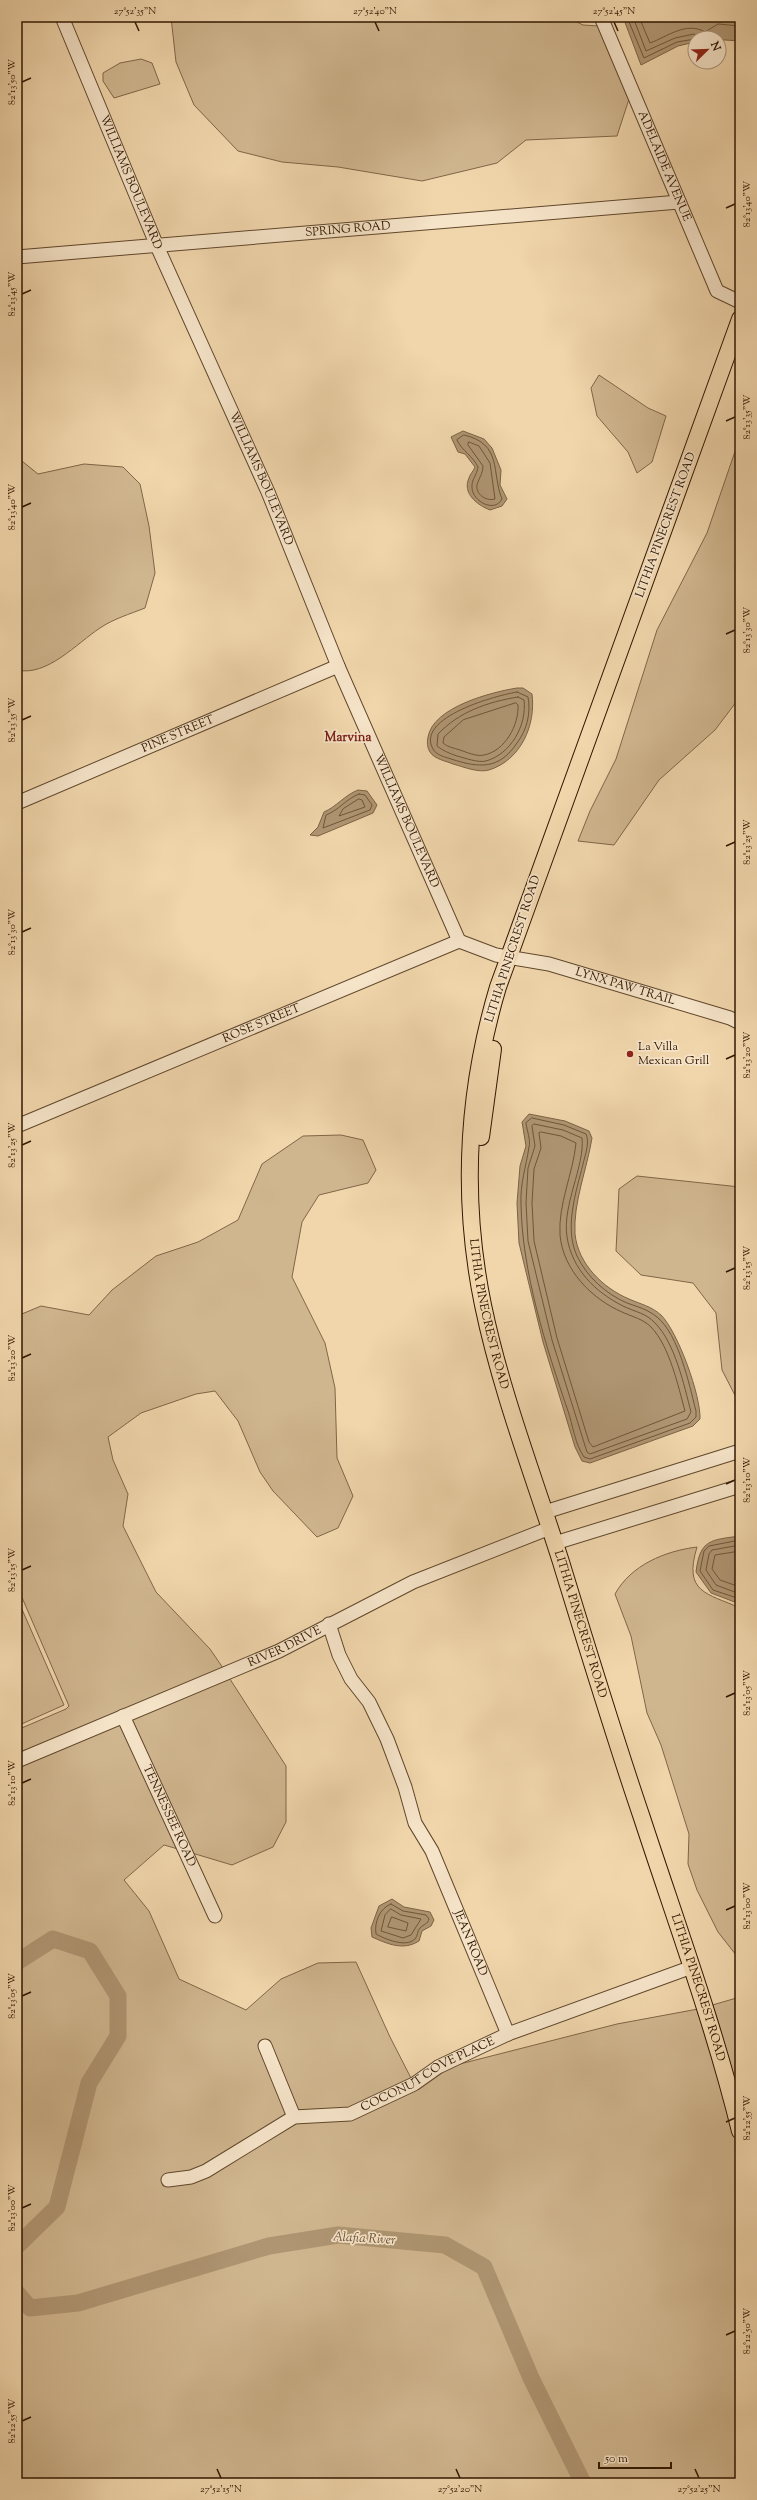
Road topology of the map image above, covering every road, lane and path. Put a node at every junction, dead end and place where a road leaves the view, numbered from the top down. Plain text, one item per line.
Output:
1 (62, 17) edge
2 (601, 17) edge
3 (679, 202) junction
4 (157, 246) junction
5 (17, 257) edge
6 (740, 302) edge
7 (740, 319) edge
8 (338, 666) junction
9 (17, 803) edge
10 (459, 941) junction
11 (513, 959) junction
12 (740, 1023) edge
13 (17, 1126) edge
14 (740, 1451) edge
15 (740, 1486) edge
16 (550, 1510) junction
17 (557, 1537) junction
18 (329, 1624) junction
19 (122, 1716) junction
20 (17, 1762) edge
21 (215, 1916) dead end
22 (692, 1967) junction
23 (508, 2034) junction
24 (265, 2046) dead end
25 (294, 2116) junction
26 (740, 2131) edge
27 (168, 2180) dead end

1 - 4 street, WILLIAMS BOULEVARD
2 - 3 street, ADELAIDE AVENUE
3 - 4 street, SPRING ROAD
3 - 6 street, ADELAIDE AVENUE
4 - 5 street, SPRING ROAD
4 - 8 street, WILLIAMS BOULEVARD
7 - 11 main road, LITHIA PINECREST ROAD
8 - 9 street, PINE STREET
8 - 10 street, WILLIAMS BOULEVARD
10 - 11 street
10 - 13 street, ROSE STREET
11 - 12 street, LYNX PAW TRAIL
11 - 16 main road, LITHIA PINECREST ROAD
14 - 16 street
15 - 17 street, RIVER DRIVE
16 - 17 main road, LITHIA PINECREST ROAD
17 - 18 street, RIVER DRIVE
17 - 22 main road, LITHIA PINECREST ROAD
18 - 19 street, RIVER DRIVE
18 - 23 street, JEAN ROAD
19 - 20 street, RIVER DRIVE
19 - 21 street, TENNESSEE ROAD
22 - 23 street, COCONUT COVE PLACE
22 - 26 main road, LITHIA PINECREST ROAD
23 - 25 street, COCONUT COVE PLACE
24 - 25 street
25 - 27 street, COCONUT COVE PLACE

